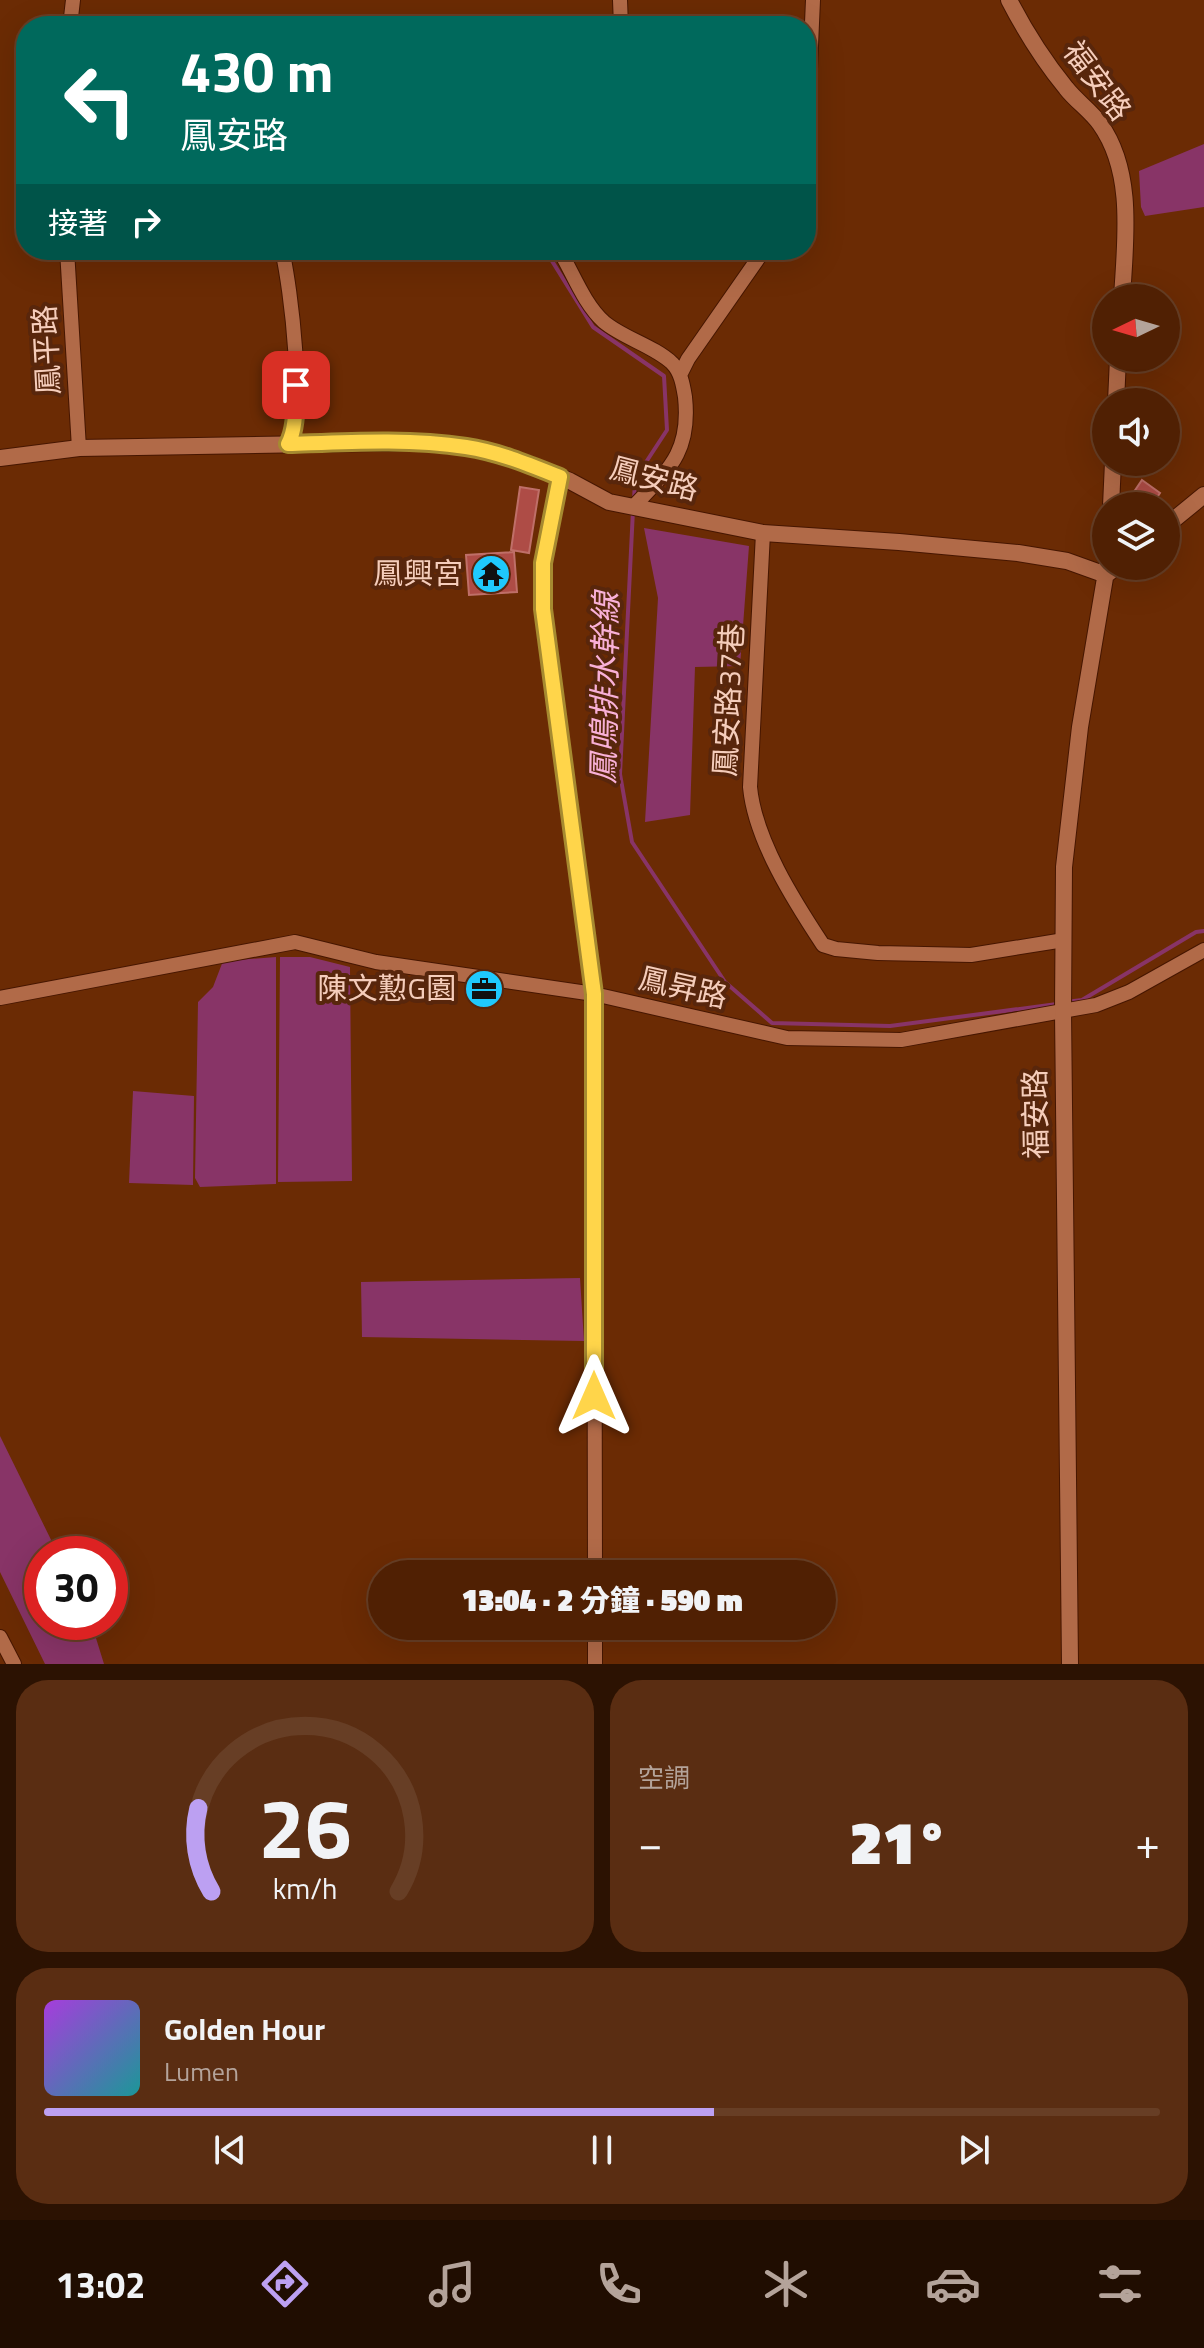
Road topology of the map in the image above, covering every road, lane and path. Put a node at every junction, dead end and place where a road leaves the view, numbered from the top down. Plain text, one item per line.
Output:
1 (1009, 0) edge
2 (68, 260) edge
3 (284, 260) edge
4 (565, 260) edge
5 (757, 260) edge
6 (1122, 284) edge
7 (680, 375) junction
8 (288, 444) junction
9 (79, 448) junction
10 (0, 458) edge
11 (560, 477) junction
12 (1204, 495) edge
13 (633, 507) junction
14 (1180, 515) edge
15 (763, 533) junction
16 (1092, 566) edge
17 (1108, 580) edge
18 (1064, 940) junction
19 (1204, 950) edge
20 (594, 994) junction
21 (0, 998) edge
22 (1063, 1012) junction
23 (595, 1560) edge
24 (0, 1637) edge
25 (595, 1640) edge
26 (14, 1664) edge
27 (595, 1664) edge
28 (1070, 1664) edge

1 - 6 street, 福安路
2 - 9 street, 鳳平路
3 - 8 street
4 - 7 street
5 - 7 street
7 - 13 street
8 - 9 street, 鳳安路
8 - 11 street, 鳳安路
9 - 10 street, 鳳安路
11 - 13 street, 鳳安路
11 - 20 street
12 - 14 street
13 - 15 street, 鳳安路
15 - 16 street, 鳳安路
15 - 18 street, 鳳安路37巷
17 - 18 street, 福安路
18 - 22 street, 福安路
19 - 22 street, 鳳昇路
20 - 21 street, 鳳昇路
20 - 22 street, 鳳昇路
20 - 23 street
22 - 28 street, 福安路
24 - 26 street
25 - 27 street

